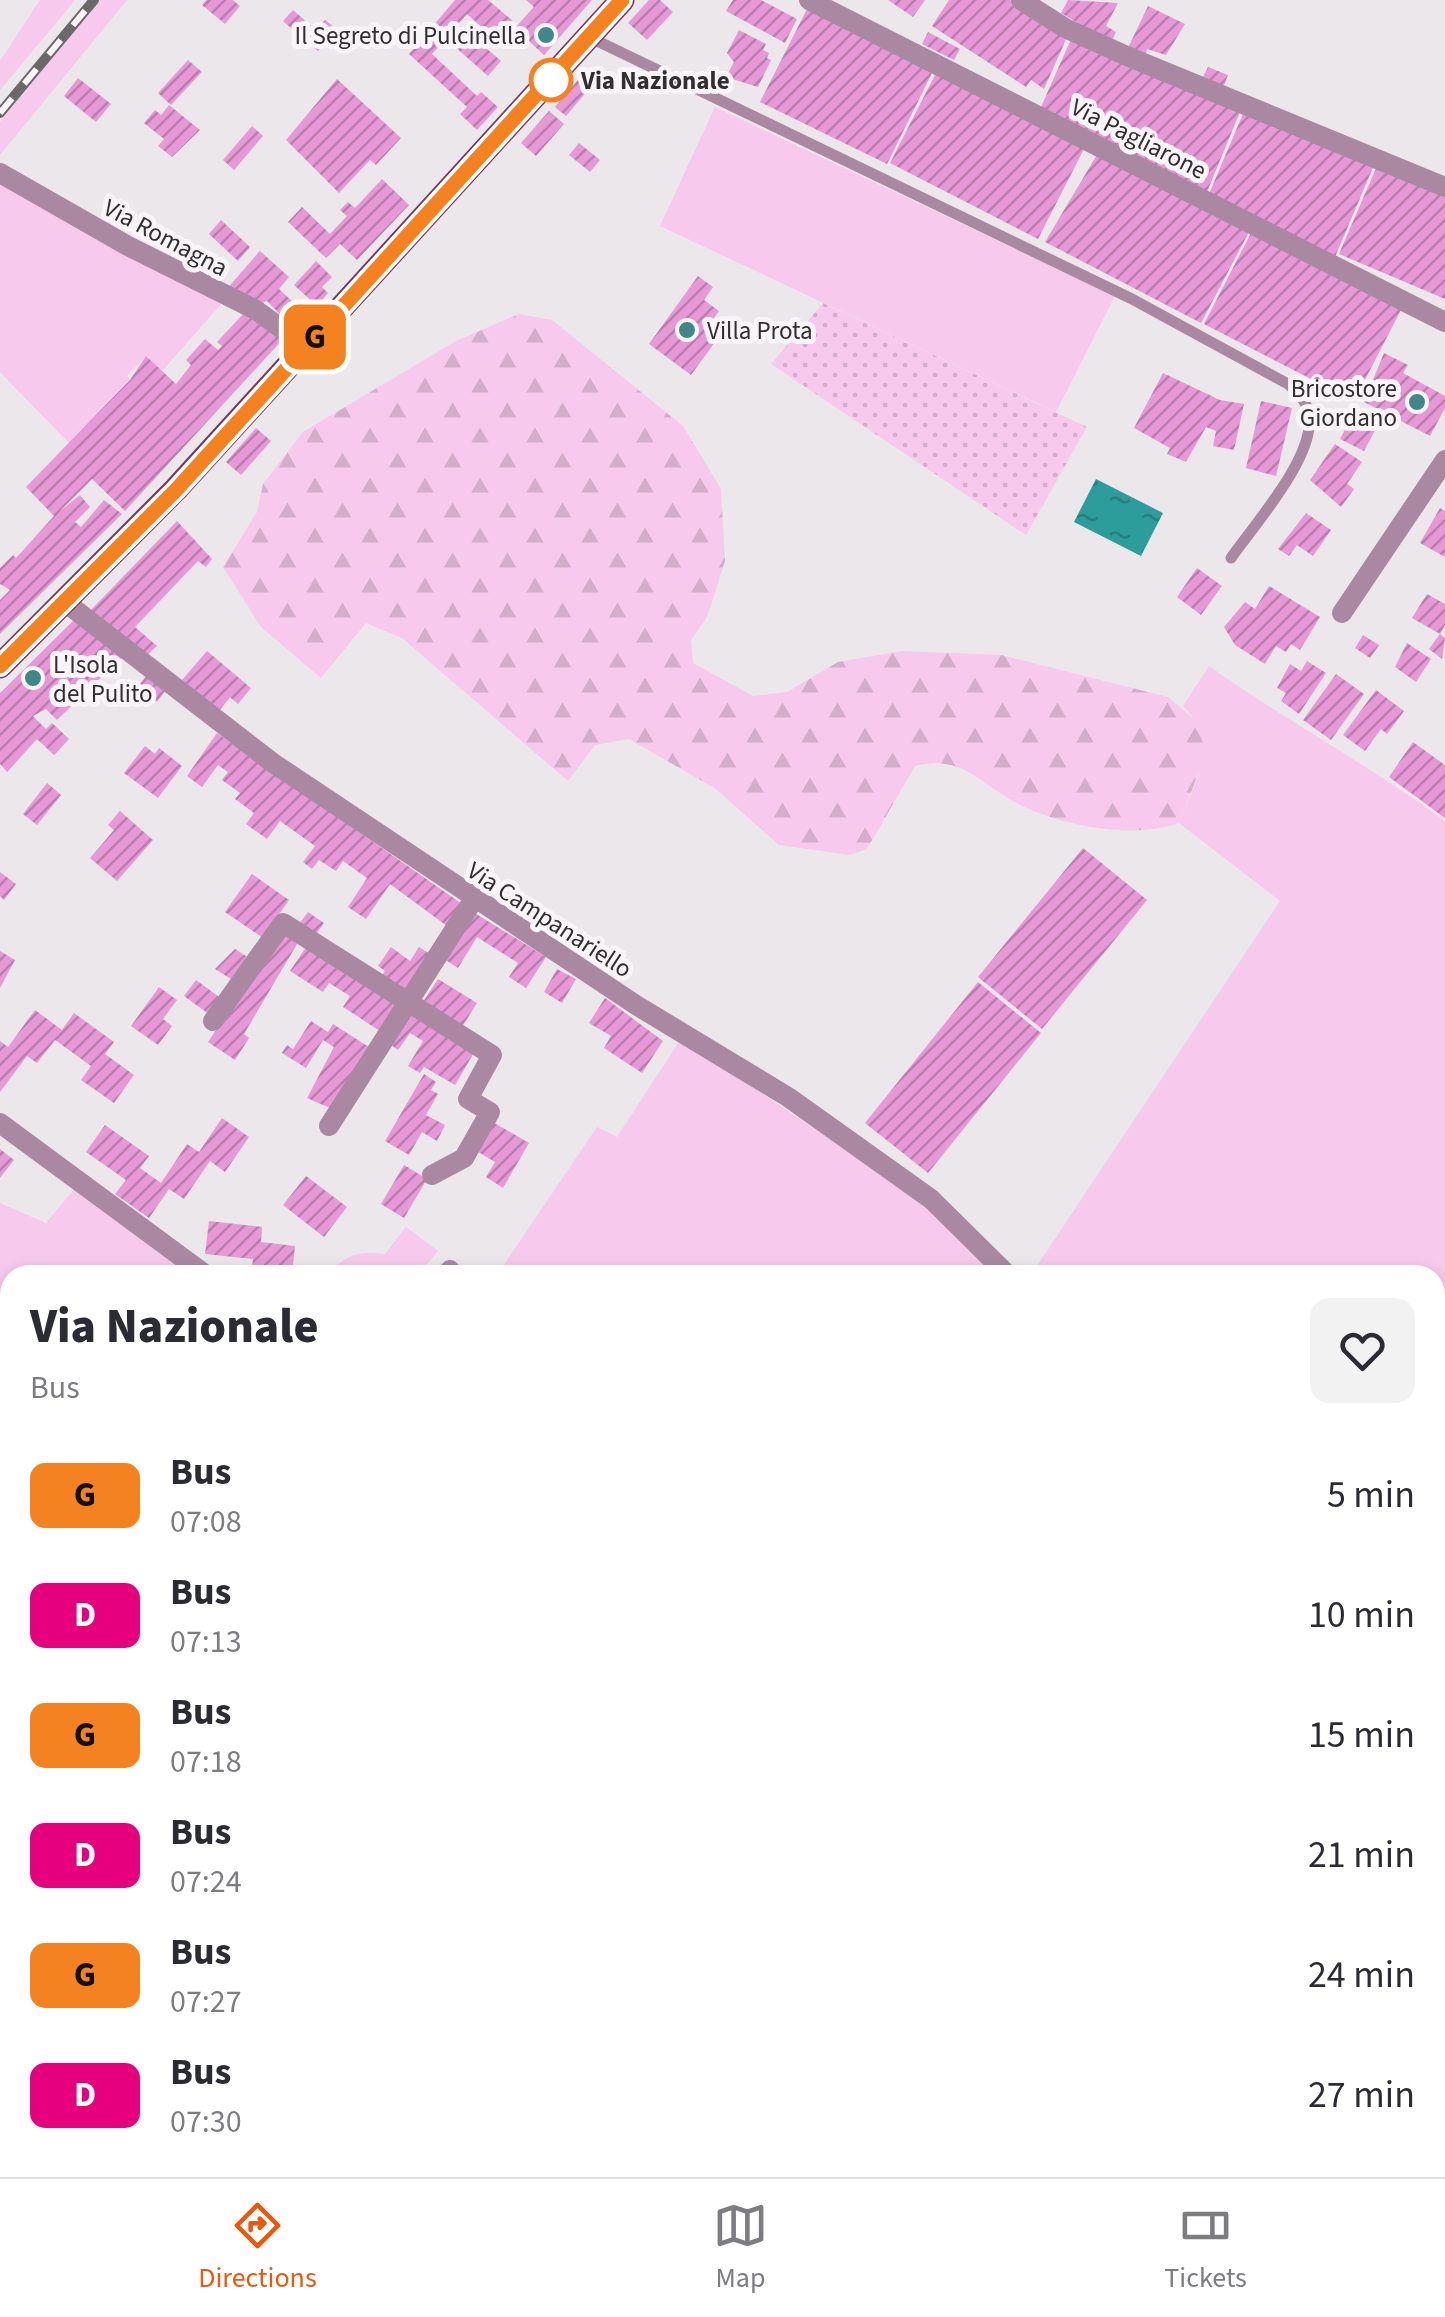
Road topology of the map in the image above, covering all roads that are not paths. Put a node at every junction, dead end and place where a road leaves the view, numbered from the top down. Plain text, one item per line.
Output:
1 (622, 0) edge
2 (809, 0) edge
3 (1021, 0) edge
4 (590, 37) junction
5 (0, 173) edge
6 (1445, 187) edge
7 (1445, 322) edge
8 (306, 347) junction
9 (1445, 460) edge
10 (1232, 558) dead end
11 (65, 602) junction
12 (1342, 613) dead end
13 (0, 666) edge
14 (474, 900) junction
15 (408, 1004) junction
16 (214, 1020) dead end
17 (0, 1123) edge
18 (328, 1126) dead end
19 (432, 1175) dead end
20 (192, 1265) edge
21 (998, 1265) edge

1 - 4 main road
2 - 7 street, Via Pagliarone
3 - 6 street
4 - 8 main road
4 - 10 lane
5 - 8 street, Via Romagna
8 - 11 main road
9 - 12 street
11 - 13 main road
11 - 14 street, Via Campanariello
14 - 15 street
14 - 21 street, Via Campanariello
15 - 16 street
15 - 18 street
15 - 19 street
17 - 20 street

